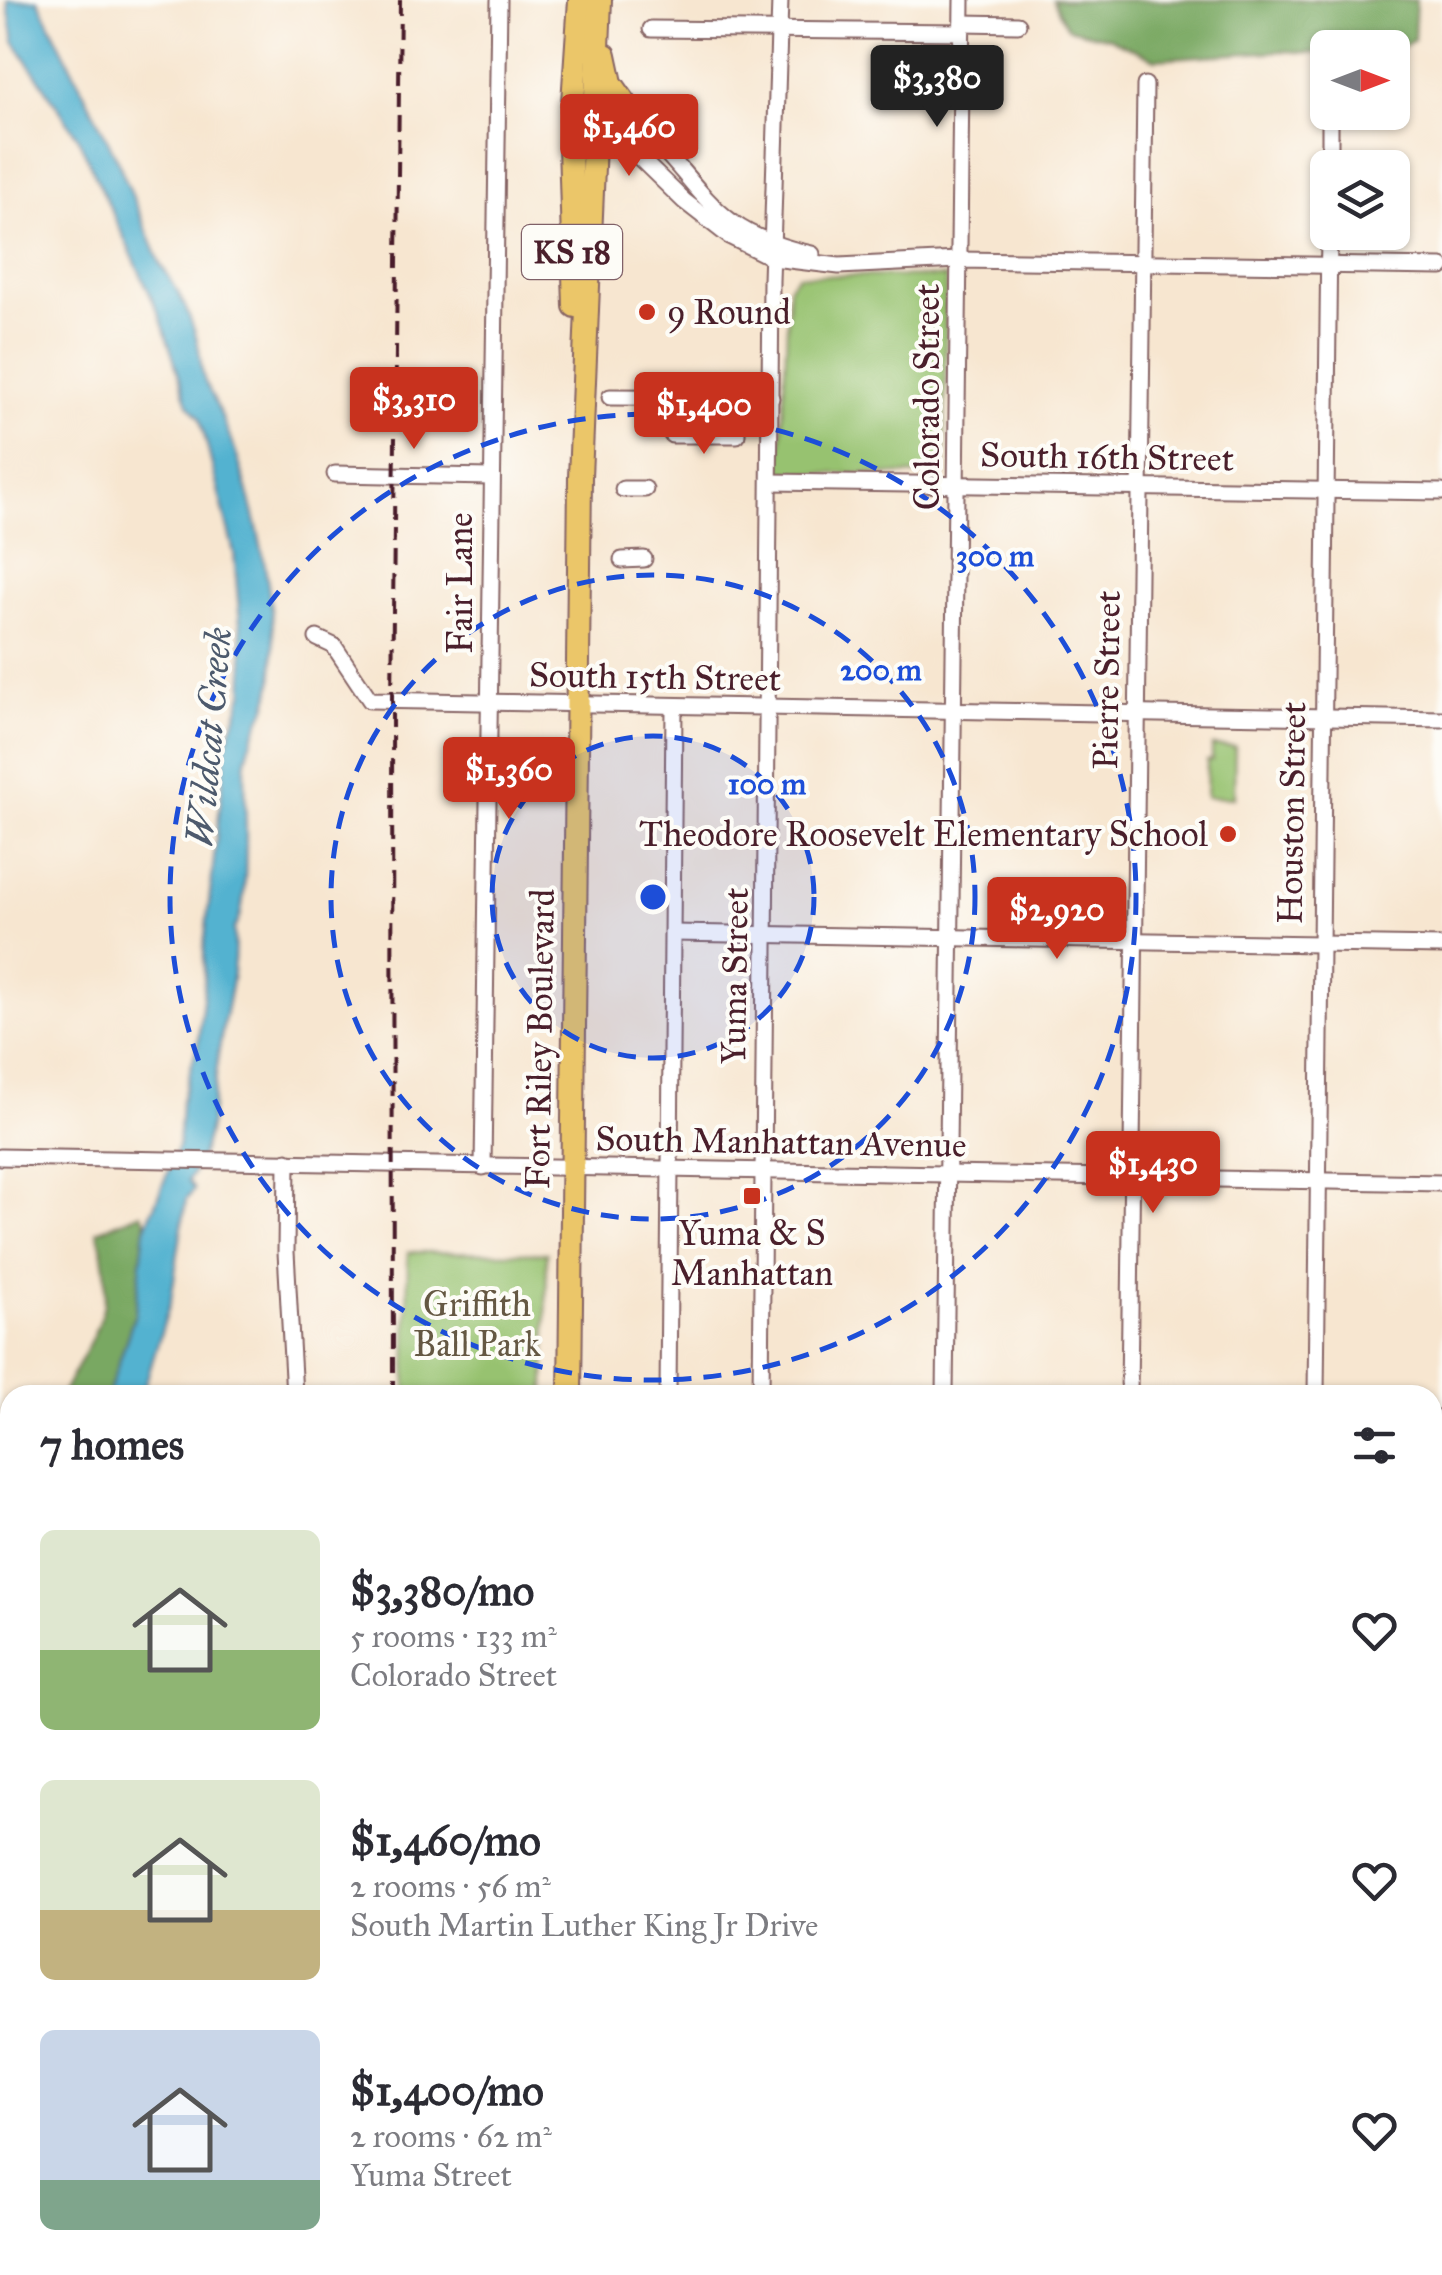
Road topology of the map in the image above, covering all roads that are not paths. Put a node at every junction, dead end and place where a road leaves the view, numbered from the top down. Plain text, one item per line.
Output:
1 (499, 0) edge
2 (580, 0) edge
3 (780, 0) edge
4 (962, 0) edge
5 (599, 11) edge
6 (1018, 24) dead end
7 (962, 27) junction
8 (651, 29) dead end
9 (780, 30) junction
10 (1145, 85) dead end
11 (584, 112) junction
12 (644, 130) junction
13 (774, 250) junction
14 (1328, 250) edge
15 (958, 260) junction
16 (1143, 263) junction
17 (1328, 264) junction
18 (1442, 266) edge
19 (610, 397) dead end
20 (672, 398) junction
21 (737, 398) junction
22 (771, 398) junction
23 (335, 474) dead end
24 (491, 477) junction
25 (771, 482) junction
26 (956, 485) junction
27 (1138, 488) junction
28 (622, 489) dead end
29 (645, 489) dead end
30 (1326, 490) junction
31 (1442, 492) edge
32 (622, 560) dead end
33 (644, 560) dead end
34 (317, 638) dead end
35 (489, 704) junction
36 (579, 705) junction
37 (674, 707) junction
38 (768, 708) junction
39 (952, 712) junction
40 (1136, 713) junction
41 (1324, 716) junction
42 (1442, 719) edge
43 (673, 933) junction
44 (765, 935) junction
45 (950, 937) junction
46 (1134, 941) junction
47 (1321, 943) junction
48 (1442, 946) edge
49 (0, 1157) edge
50 (286, 1161) junction
51 (483, 1167) junction
52 (574, 1169) junction
53 (671, 1170) junction
54 (763, 1172) junction
55 (950, 1175) junction
56 (1131, 1178) junction
57 (1318, 1181) junction
58 (1442, 1183) edge
59 (293, 1385) edge
60 (570, 1385) edge
61 (668, 1385) edge
62 (761, 1385) edge
63 (946, 1385) edge
64 (1128, 1385) edge
65 (1316, 1385) edge

1 - 24 street, Fair Lane
2 - 11 highway, Fort Riley Boulevard / KS 18
3 - 9 street, Yuma Street
4 - 7 street, Colorado Street
5 - 11 highway, Fort Riley Boulevard / KS 18
5 - 12 highway
6 - 7 street
7 - 9 street
7 - 15 street, Colorado Street
8 - 9 street
9 - 13 street, Yuma Street
10 - 16 street, Pierre Street
11 - 12 street
11 - 13 street
11 - 36 highway, Fort Riley Boulevard / KS 18
12 - 13 street
13 - 15 street
13 - 22 street, Yuma Street
14 - 17 street, Houston Street
15 - 16 street
15 - 26 street, Colorado Street
16 - 17 street
16 - 27 street, Pierre Street
17 - 18 street
17 - 30 street, Houston Street
19 - 20 street
20 - 21 street
20 - 21 street
21 - 22 street
22 - 25 street, Yuma Street
23 - 24 street
24 - 35 street, Fair Lane
25 - 26 street, South 16th Street
25 - 38 street, Yuma Street
26 - 27 street, South 16th Street
26 - 39 street, Colorado Street
27 - 30 street, South 16th Street
27 - 40 street, Pierre Street
28 - 29 street
30 - 31 street, South 16th Street
30 - 41 street, Houston Street
32 - 33 street
34 - 35 street, South 15th Street
35 - 36 street, South 15th Street
35 - 51 street, Fair Lane
36 - 37 street, South 15th Street
36 - 52 highway, Fort Riley Boulevard / KS 18
37 - 38 street, South 15th Street
37 - 43 street
38 - 39 street, South 15th Street
38 - 44 street, Yuma Street
39 - 40 street, South 15th Street
39 - 45 street, Colorado Street
40 - 41 street, South 15th Street
40 - 46 street, Pierre Street
41 - 42 street, South 15th Street
41 - 47 street, Houston Street
43 - 44 street
43 - 53 street
44 - 45 street
44 - 54 street, Yuma Street
45 - 46 street
45 - 55 street, Colorado Street
46 - 47 street
46 - 56 street, Pierre Street
47 - 48 street
47 - 57 street, Houston Street
49 - 50 street, South Manhattan Avenue
50 - 51 street, South Manhattan Avenue
50 - 59 street
51 - 52 street, South Manhattan Avenue
52 - 53 street, South Manhattan Avenue
52 - 60 highway, Fort Riley Boulevard / KS 18
53 - 54 street, South Manhattan Avenue
53 - 61 street
54 - 55 street, South Manhattan Avenue
54 - 62 street, Yuma Street
55 - 56 street, South Manhattan Avenue
55 - 63 street, Colorado Street
56 - 57 street, South Manhattan Avenue
56 - 64 street, Pierre Street
57 - 58 street, South Manhattan Avenue
57 - 65 street, Houston Street

